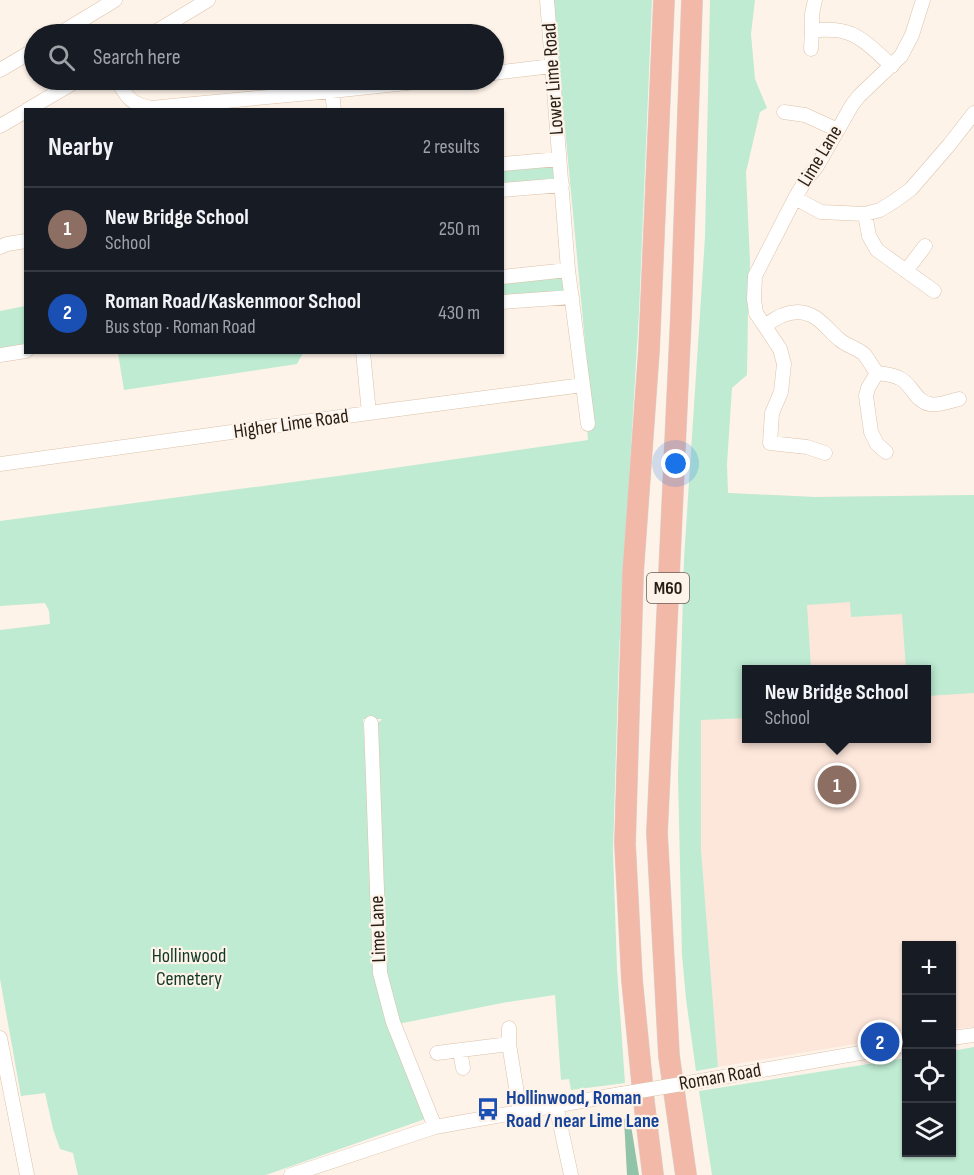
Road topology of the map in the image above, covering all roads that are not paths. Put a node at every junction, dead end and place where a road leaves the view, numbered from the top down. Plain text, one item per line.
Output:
1 (115, 0) edge
2 (208, 0) edge
3 (547, 0) edge
4 (664, 0) edge
5 (692, 0) edge
6 (815, 0) edge
7 (923, 0) edge
8 (75, 24) edge
9 (168, 24) edge
10 (812, 30) junction
11 (811, 49) dead end
12 (24, 56) edge
13 (552, 66) junction
14 (892, 66) junction
15 (0, 70) edge
16 (504, 72) edge
17 (61, 90) edge
18 (123, 90) edge
19 (286, 90) edge
20 (327, 90) edge
21 (336, 90) edge
22 (332, 92) junction
23 (29, 108) edge
24 (151, 108) edge
25 (151, 108) edge
26 (334, 108) edge
27 (24, 111) edge
28 (974, 113) edge
29 (790, 117) dead end
30 (0, 126) edge
31 (837, 130) junction
32 (559, 159) junction
33 (504, 164) edge
34 (562, 185) junction
35 (504, 190) edge
36 (795, 198) junction
37 (865, 214) junction
38 (24, 241) edge
39 (925, 246) dead end
40 (0, 247) edge
41 (568, 270) junction
42 (906, 271) junction
43 (504, 276) edge
44 (934, 291) dead end
45 (572, 297) junction
46 (504, 302) edge
47 (765, 326) junction
48 (24, 351) edge
49 (363, 354) edge
50 (0, 355) edge
51 (877, 374) junction
52 (583, 385) junction
53 (959, 399) dead end
54 (369, 413) junction
55 (588, 424) dead end
56 (886, 452) dead end
57 (819, 456) dead end
58 (0, 465) edge
59 (371, 723) dead end
60 (509, 1028) dead end
61 (974, 1035) edge
62 (956, 1037) edge
63 (0, 1038) edge
64 (509, 1044) junction
65 (902, 1046) edge
66 (460, 1051) junction
67 (437, 1053) dead end
68 (463, 1068) dead end
69 (556, 1105) junction
70 (520, 1112) junction
71 (435, 1126) junction
72 (317, 1171) edge
73 (27, 1175) edge
74 (291, 1175) edge
75 (571, 1175) edge
76 (655, 1175) edge
77 (686, 1175) edge

1 - 8 street
2 - 9 street
3 - 13 street, Lower Lime Road
4 - 76 highway, M60
5 - 77 highway, M60
6 - 10 street
7 - 14 street, Lime Lane
10 - 11 street
10 - 14 street
12 - 15 street
13 - 16 street
13 - 32 street, Lower Lime Road
14 - 31 street, Lime Lane
17 - 23 street
18 - 24 street
19 - 25 street
20 - 22 street
21 - 22 street
22 - 26 street
27 - 30 street
28 - 37 street
29 - 31 street
31 - 36 street, Lime Lane
32 - 33 street, Lower Lime Road
32 - 34 street, Lower Lime Road
34 - 35 street
34 - 41 street, Lower Lime Road
36 - 37 street
36 - 47 street, Lime Lane
37 - 42 street
38 - 40 street
39 - 42 street
41 - 43 street
41 - 45 street, Lower Lime Road
42 - 44 street
45 - 46 street
45 - 52 street, Lower Lime Road
47 - 51 street
47 - 57 street, Lime Lane
48 - 50 street
49 - 54 street
51 - 53 street
51 - 56 street
52 - 54 street, Higher Lime Road
52 - 55 street, Lower Lime Road
54 - 58 street, Higher Lime Road
59 - 71 street, Lime Lane
60 - 64 street
61 - 62 street
63 - 73 street
64 - 66 street
64 - 70 street
65 - 69 street, Roman Road, bridge
66 - 67 street
66 - 68 street
69 - 70 street, Roman Road
69 - 75 street
70 - 71 street, Roman Road
71 - 72 street, Roman Road
72 - 74 street, Roman Road

